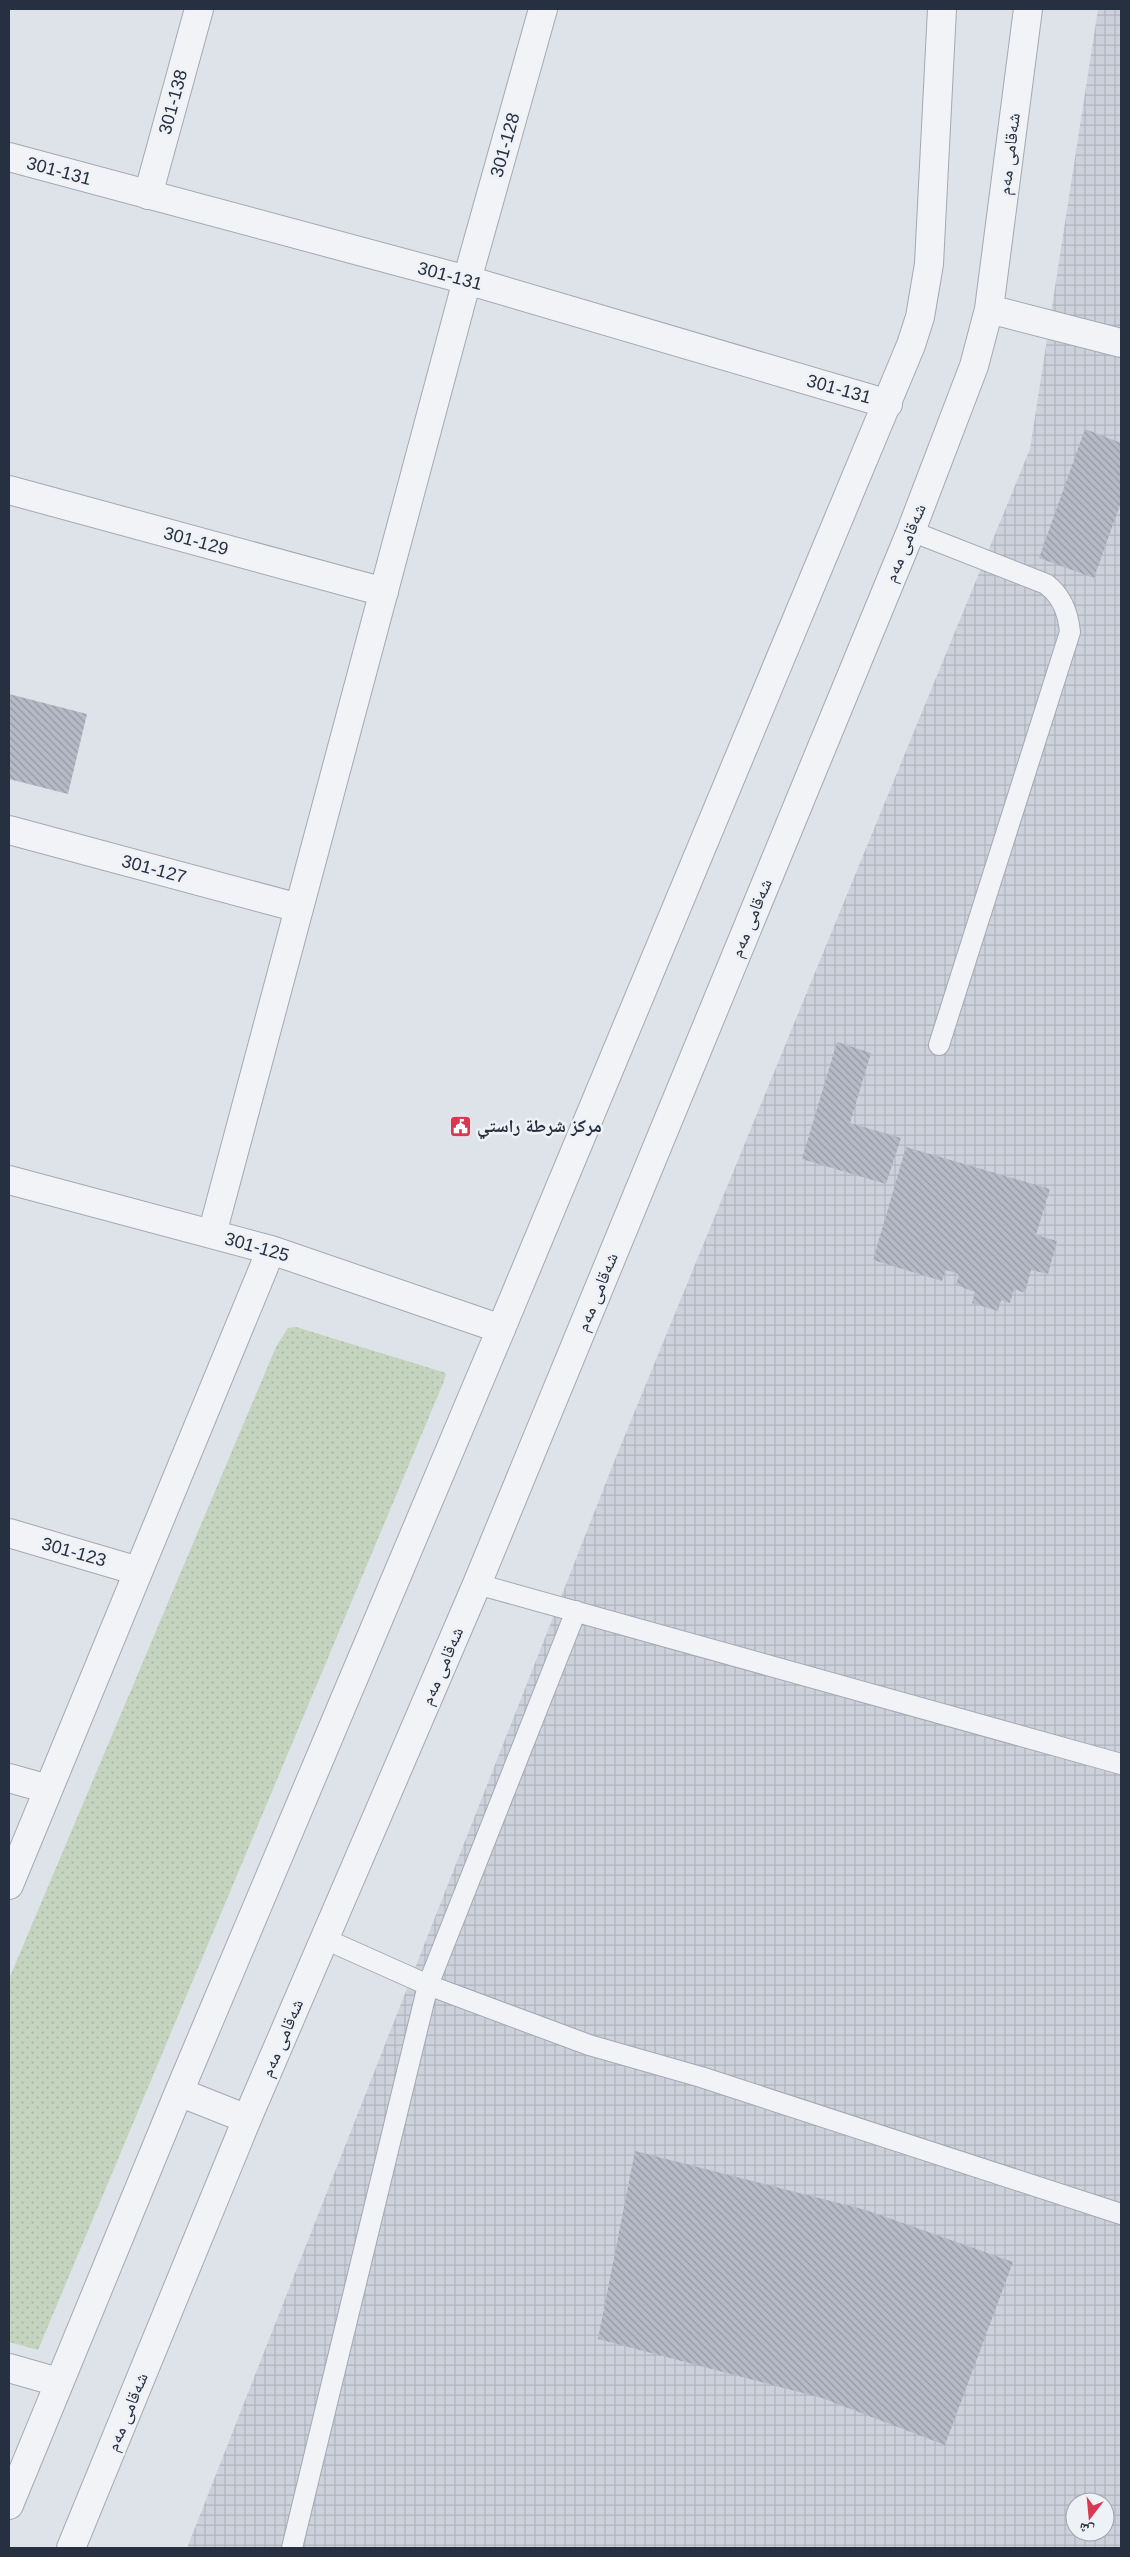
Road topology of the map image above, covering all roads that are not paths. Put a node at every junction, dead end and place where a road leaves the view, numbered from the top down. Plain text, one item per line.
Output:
1 (199, 9) edge
2 (543, 9) edge
3 (942, 9) edge
4 (1028, 9) edge
5 (9, 157) edge
6 (148, 195) junction
7 (467, 280) junction
8 (989, 309) junction
9 (1121, 343) edge
10 (888, 404) junction
11 (9, 490) edge
12 (911, 531) junction
13 (384, 592) junction
14 (9, 830) edge
15 (299, 908) junction
16 (939, 1045) dead end
17 (9, 1180) edge
18 (212, 1234) junction
19 (271, 1250) junction
20 (501, 1329) junction
21 (9, 1533) edge
22 (138, 1571) junction
23 (477, 1584) junction
24 (576, 1611) junction
25 (1121, 1764) edge
26 (9, 1778) edge
27 (48, 1790) junction
28 (9, 1885) edge
29 (325, 1939) junction
30 (428, 1984) junction
31 (179, 2092) junction
32 (248, 2119) junction
33 (1121, 2214) edge
34 (9, 2368) edge
35 (58, 2382) junction
36 (9, 2505) edge
37 (71, 2548) edge
38 (292, 2548) edge

1 - 6 street, 301-138
2 - 7 street, 301-128
3 - 10 street
4 - 8 street, شەقامی مەم
5 - 6 street, 301-131
6 - 7 street, 301-131
7 - 10 street, 301-131
7 - 13 street, 301-128
8 - 9 street
8 - 12 street, شەقامی مەم
10 - 20 street
11 - 13 street, 301-129
12 - 16 lane
12 - 23 street, شەقامی مەم
13 - 15 street, 301-128
14 - 15 street, 301-127
15 - 18 street, 301-128
17 - 18 street, 301-125
18 - 19 street, 301-125
19 - 20 street, 301-125
19 - 22 street
20 - 31 street
21 - 22 street, 301-123
22 - 27 street
23 - 24 lane
23 - 29 street, شەقامی مەم
24 - 25 lane
24 - 30 lane
26 - 27 street
27 - 28 street
29 - 30 lane
29 - 32 street, شەقامی مەم
30 - 33 lane
30 - 38 lane
31 - 32 street
31 - 35 street
32 - 37 street, شەقامی مەم
34 - 35 street
35 - 36 street

